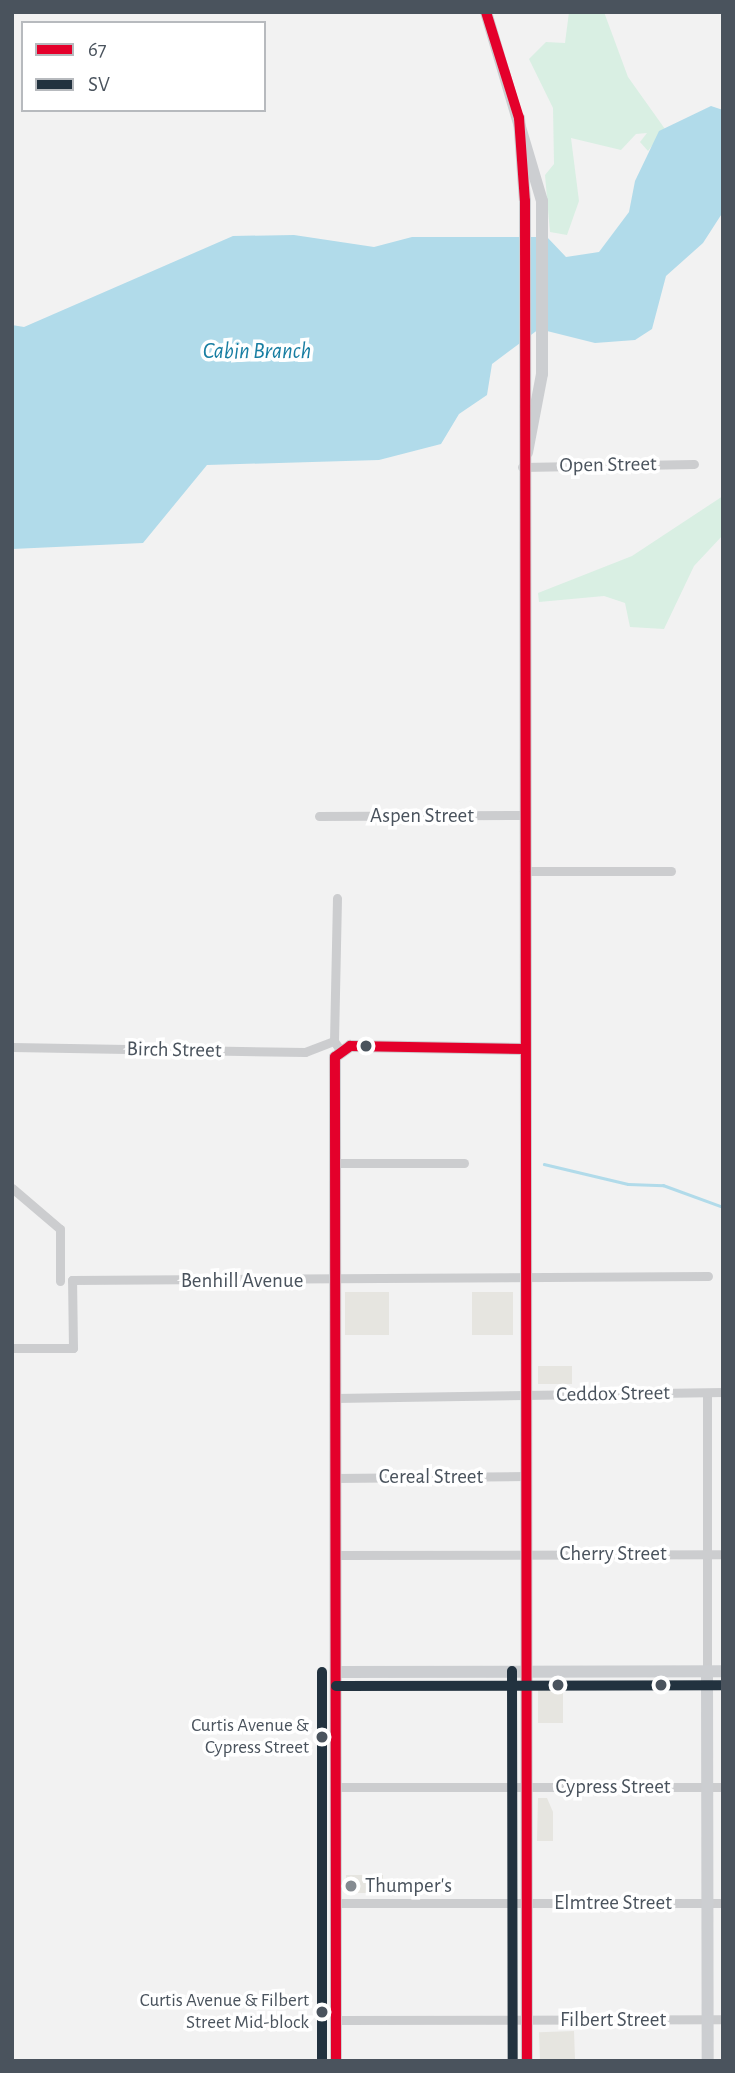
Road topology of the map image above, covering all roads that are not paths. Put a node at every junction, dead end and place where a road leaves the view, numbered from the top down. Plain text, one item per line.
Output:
1 (486, 12) edge
2 (519, 118) junction
3 (694, 464) dead end
4 (522, 467) junction
5 (524, 815) junction
6 (320, 816) dead end
7 (524, 871) junction
8 (671, 871) dead end
9 (337, 898) dead end
10 (337, 1045) junction
11 (12, 1047) edge
12 (494, 1047) junction
13 (525, 1049) junction
14 (336, 1163) junction
15 (464, 1163) dead end
16 (12, 1188) edge
17 (525, 1190) junction
18 (708, 1276) dead end
19 (335, 1281) junction
20 (526, 1281) junction
21 (60, 1282) dead end
22 (12, 1348) edge
23 (707, 1392) junction
24 (723, 1392) edge
25 (526, 1395) junction
26 (335, 1398) junction
27 (526, 1476) junction
28 (335, 1478) junction
29 (526, 1554) junction
30 (707, 1554) junction
31 (723, 1554) edge
32 (335, 1555) junction
33 (526, 1671) junction
34 (707, 1671) junction
35 (723, 1671) edge
36 (336, 1672) junction
37 (336, 1787) junction
38 (526, 1787) junction
39 (707, 1787) junction
40 (723, 1787) edge
41 (336, 1903) junction
42 (527, 1903) junction
43 (707, 1903) junction
44 (723, 1903) edge
45 (708, 2019) junction
46 (723, 2019) edge
47 (336, 2020) junction
48 (527, 2020) junction
49 (336, 2061) edge
50 (527, 2061) edge
51 (708, 2061) edge

1 - 2 main road
2 - 4 main road
2 - 4 main road
3 - 4 street, Open Street
4 - 5 main road
5 - 6 street, Aspen Street
5 - 7 main road
7 - 8 street
7 - 13 main road
9 - 10 street
10 - 11 street, Birch Street
10 - 12 main road, Birch Street
10 - 14 main road
12 - 13 main road, Birch Street
12 - 17 main road
13 - 17 main road
14 - 15 street
14 - 19 main road
16 - 21 street
17 - 20 main road
18 - 20 street, Benhill Avenue
19 - 20 street, Benhill Avenue
19 - 22 street, Benhill Avenue
19 - 26 main road
20 - 25 main road
23 - 24 street, Ceddox Street
23 - 25 street, Ceddox Street
23 - 30 street
25 - 26 street, Ceddox Street
25 - 27 main road
26 - 28 main road
27 - 28 street, Cereal Street
27 - 29 main road
28 - 32 main road
29 - 30 street, Cherry Street
29 - 32 street, Cherry Street
29 - 33 main road
30 - 31 street, Cherry Street
30 - 34 street
32 - 36 main road
33 - 34 main road
33 - 36 main road
33 - 38 main road
34 - 35 main road
34 - 39 main road
36 - 37 main road
37 - 38 street, Cypress Street
37 - 41 main road
38 - 39 street, Cypress Street
38 - 42 main road
39 - 40 street, Cypress Street
39 - 43 main road
41 - 42 street, Elmtree Street
41 - 47 main road
42 - 43 street, Elmtree Street
42 - 48 main road
43 - 44 street, Elmtree Street
43 - 45 main road
45 - 46 street, Filbert Street
45 - 48 street, Filbert Street
45 - 51 main road
47 - 48 street, Filbert Street
47 - 49 main road
48 - 50 main road

